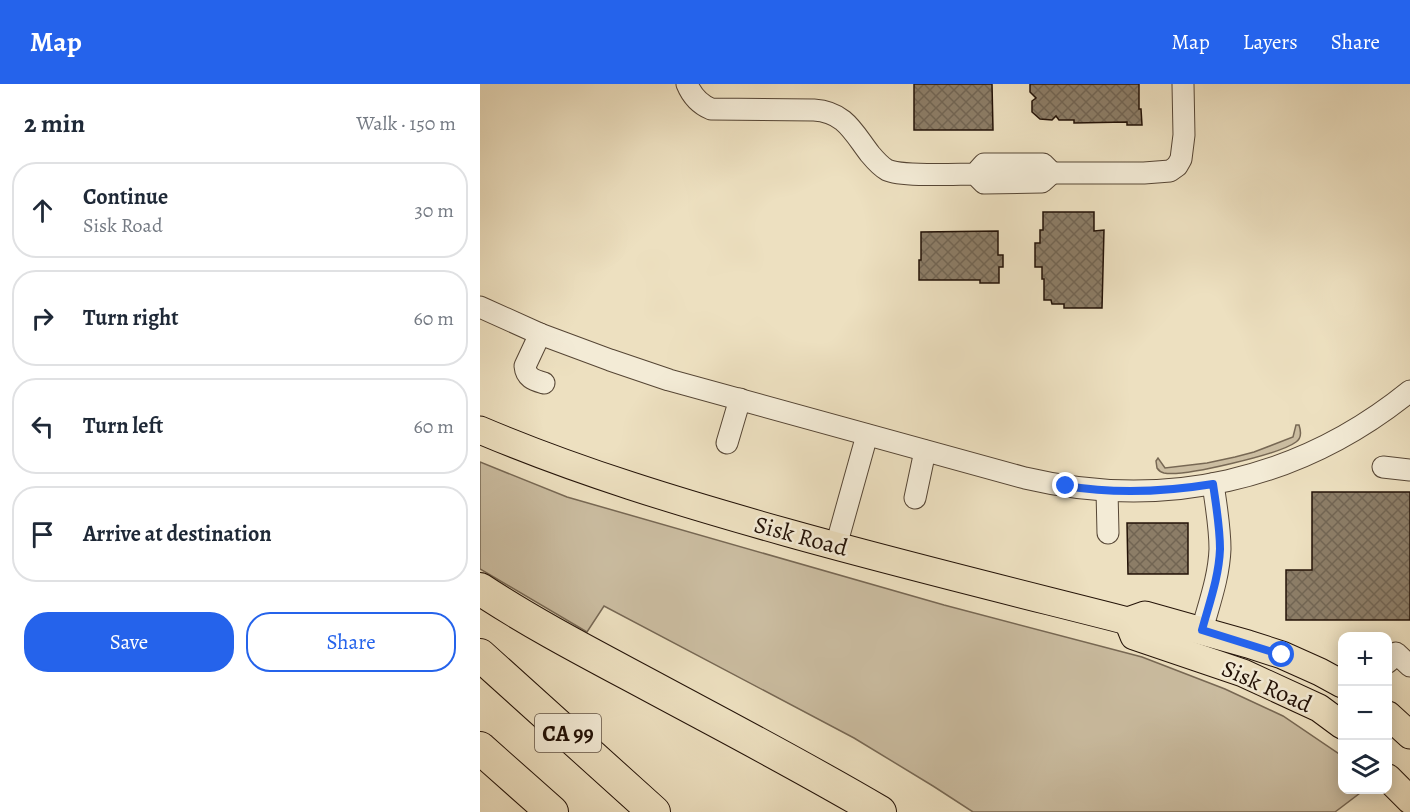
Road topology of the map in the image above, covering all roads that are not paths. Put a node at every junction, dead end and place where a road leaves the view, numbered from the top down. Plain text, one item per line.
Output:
1 (687, 84) edge
2 (1184, 84) edge
3 (480, 307) edge
4 (540, 334) junction
5 (544, 383) dead end
6 (1410, 391) edge
7 (740, 399) junction
8 (480, 430) edge
9 (867, 435) junction
10 (727, 443) dead end
11 (925, 451) junction
12 (1383, 467) dead end
13 (1410, 470) edge
14 (1213, 484) junction
15 (1107, 492) junction
16 (915, 498) dead end
17 (1108, 533) dead end
18 (836, 546) junction
19 (480, 590) edge
20 (1128, 621) junction
21 (1202, 630) junction
22 (480, 655) edge
23 (1392, 658) edge
24 (1410, 666) edge
25 (1243, 673) junction
26 (1338, 682) edge
27 (1392, 719) edge
28 (1338, 722) edge
29 (1410, 735) edge
30 (1338, 737) edge
31 (480, 748) edge
32 (1392, 763) edge
33 (1410, 779) edge
34 (1392, 782) edge
35 (1410, 800) edge
36 (552, 812) edge
37 (654, 812) edge
38 (880, 812) edge

1 - 2 street
3 - 4 street
4 - 5 street
4 - 7 street
6 - 14 street
7 - 9 street
7 - 10 street
8 - 18 main road, Sisk Road
9 - 11 street
9 - 18 street
11 - 15 street
11 - 16 street
12 - 13 street
14 - 15 street
14 - 21 street
15 - 17 street
18 - 20 main road, Sisk Road
19 - 38 highway
20 - 21 main road, Sisk Road
20 - 25 main road, Sisk Road
21 - 26 main road, Sisk Road
22 - 37 highway, CA 99
23 - 24 street
25 - 28 main road, Sisk Road
25 - 30 main road
27 - 29 main road
31 - 36 highway, CA 99
32 - 33 main road
34 - 35 main road

